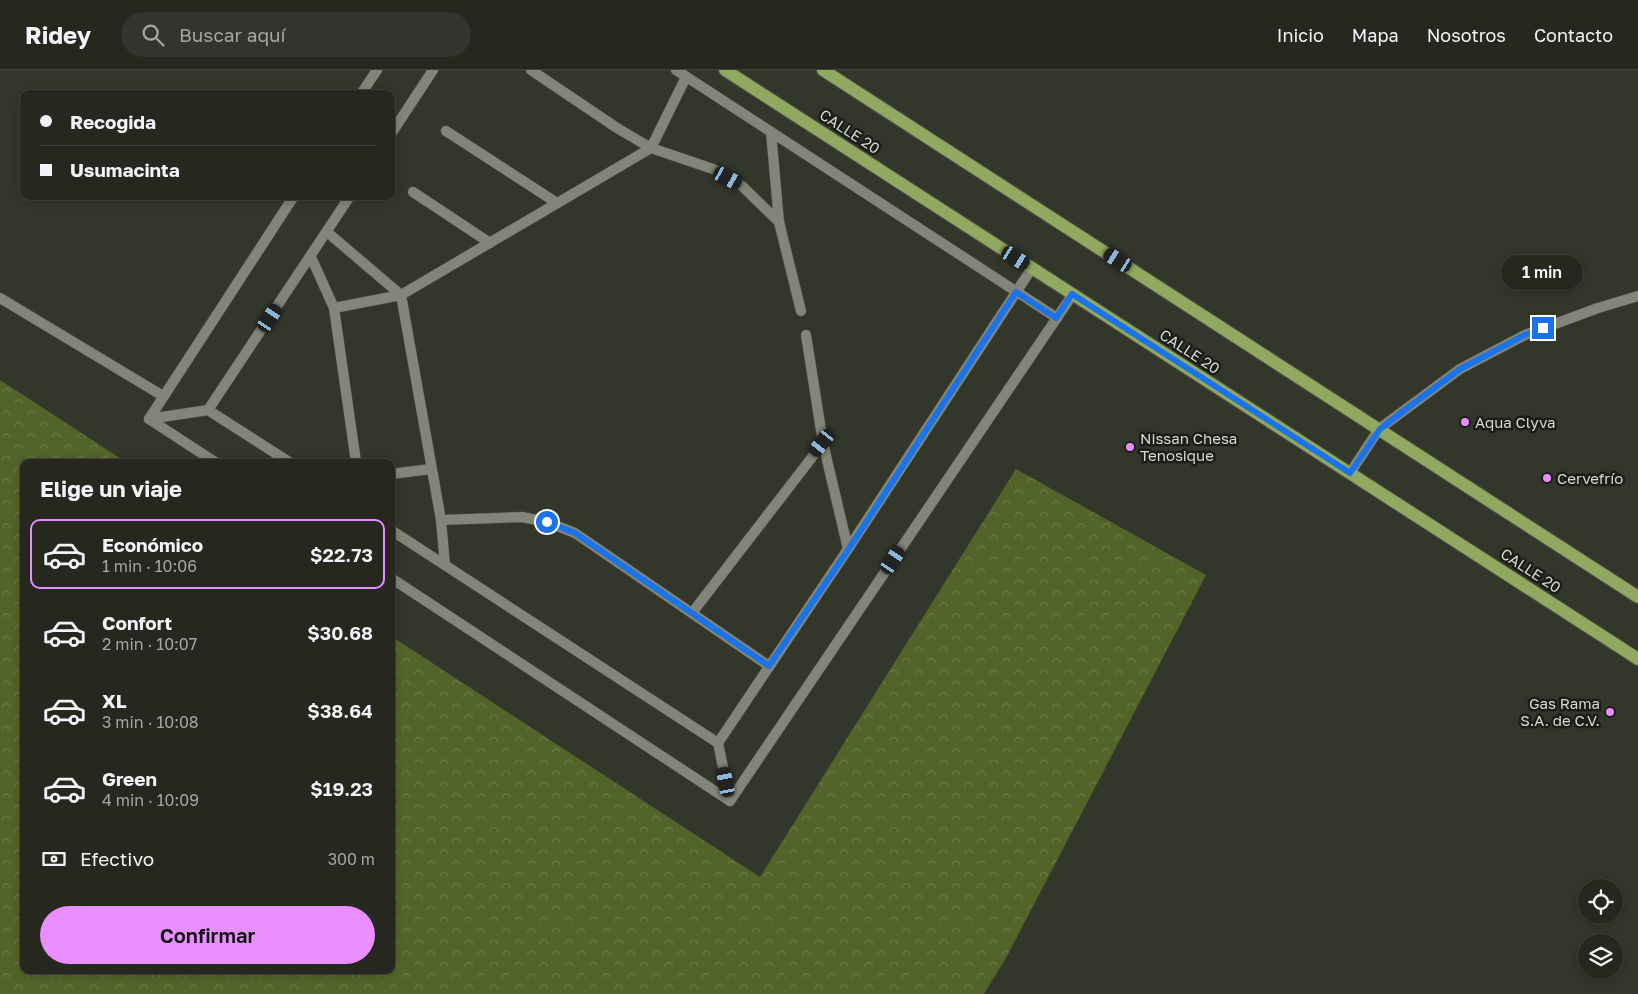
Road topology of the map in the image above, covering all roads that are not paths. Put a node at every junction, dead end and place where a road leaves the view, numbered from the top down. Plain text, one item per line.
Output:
1 (376, 70) edge
2 (433, 70) edge
3 (530, 70) edge
4 (676, 70) edge
5 (725, 70) edge
6 (823, 70) edge
7 (686, 77) junction
8 (364, 90) edge
9 (395, 128) edge
10 (446, 131) dead end
11 (771, 132) junction
12 (651, 148) junction
13 (413, 192) dead end
14 (291, 200) edge
15 (347, 200) edge
16 (557, 203) junction
17 (780, 222) junction
18 (327, 232) junction
19 (490, 243) junction
20 (311, 257) junction
21 (1032, 268) junction
22 (1016, 292) junction
23 (1072, 294) junction
24 (401, 295) junction
25 (1638, 296) edge
26 (0, 298) edge
27 (334, 308) junction
28 (801, 311) dead end
29 (1056, 318) junction
30 (806, 335) dead end
31 (164, 396) junction
32 (208, 410) junction
33 (149, 419) junction
34 (1380, 429) junction
35 (822, 443) junction
36 (210, 459) edge
37 (284, 459) edge
38 (356, 459) edge
39 (431, 468) junction
40 (395, 473) edge
41 (1350, 473) junction
42 (441, 520) junction
43 (395, 533) edge
44 (848, 550) junction
45 (445, 565) junction
46 (395, 581) edge
47 (1638, 597) edge
48 (692, 613) junction
49 (1638, 659) edge
50 (769, 666) junction
51 (718, 743) junction
52 (730, 801) junction

1 - 8 street
2 - 9 street
3 - 12 street
4 - 7 street
5 - 21 main road, CALLE 20
6 - 34 main road
7 - 11 street
7 - 12 street
10 - 16 street
11 - 17 street
11 - 22 street
12 - 16 street
12 - 17 street
13 - 19 street
14 - 31 street
15 - 18 street
16 - 19 street
17 - 28 street
18 - 20 street
18 - 24 street
19 - 24 street
20 - 27 street
20 - 32 street
21 - 22 street
21 - 23 main road, CALLE 20
22 - 29 street
22 - 44 street
23 - 29 street
23 - 41 main road, CALLE 20
24 - 27 street
24 - 39 street
25 - 34 street
26 - 31 street
27 - 38 street
29 - 52 street
30 - 35 street
31 - 33 street
32 - 33 street
32 - 37 street
33 - 36 street
34 - 41 street
34 - 47 main road
35 - 44 street
35 - 48 street
39 - 40 street
39 - 42 street
41 - 49 main road, CALLE 20
42 - 45 street
42 - 48 street
43 - 45 street
44 - 50 street
45 - 51 street
46 - 52 street
48 - 50 street
50 - 51 street
51 - 52 street

